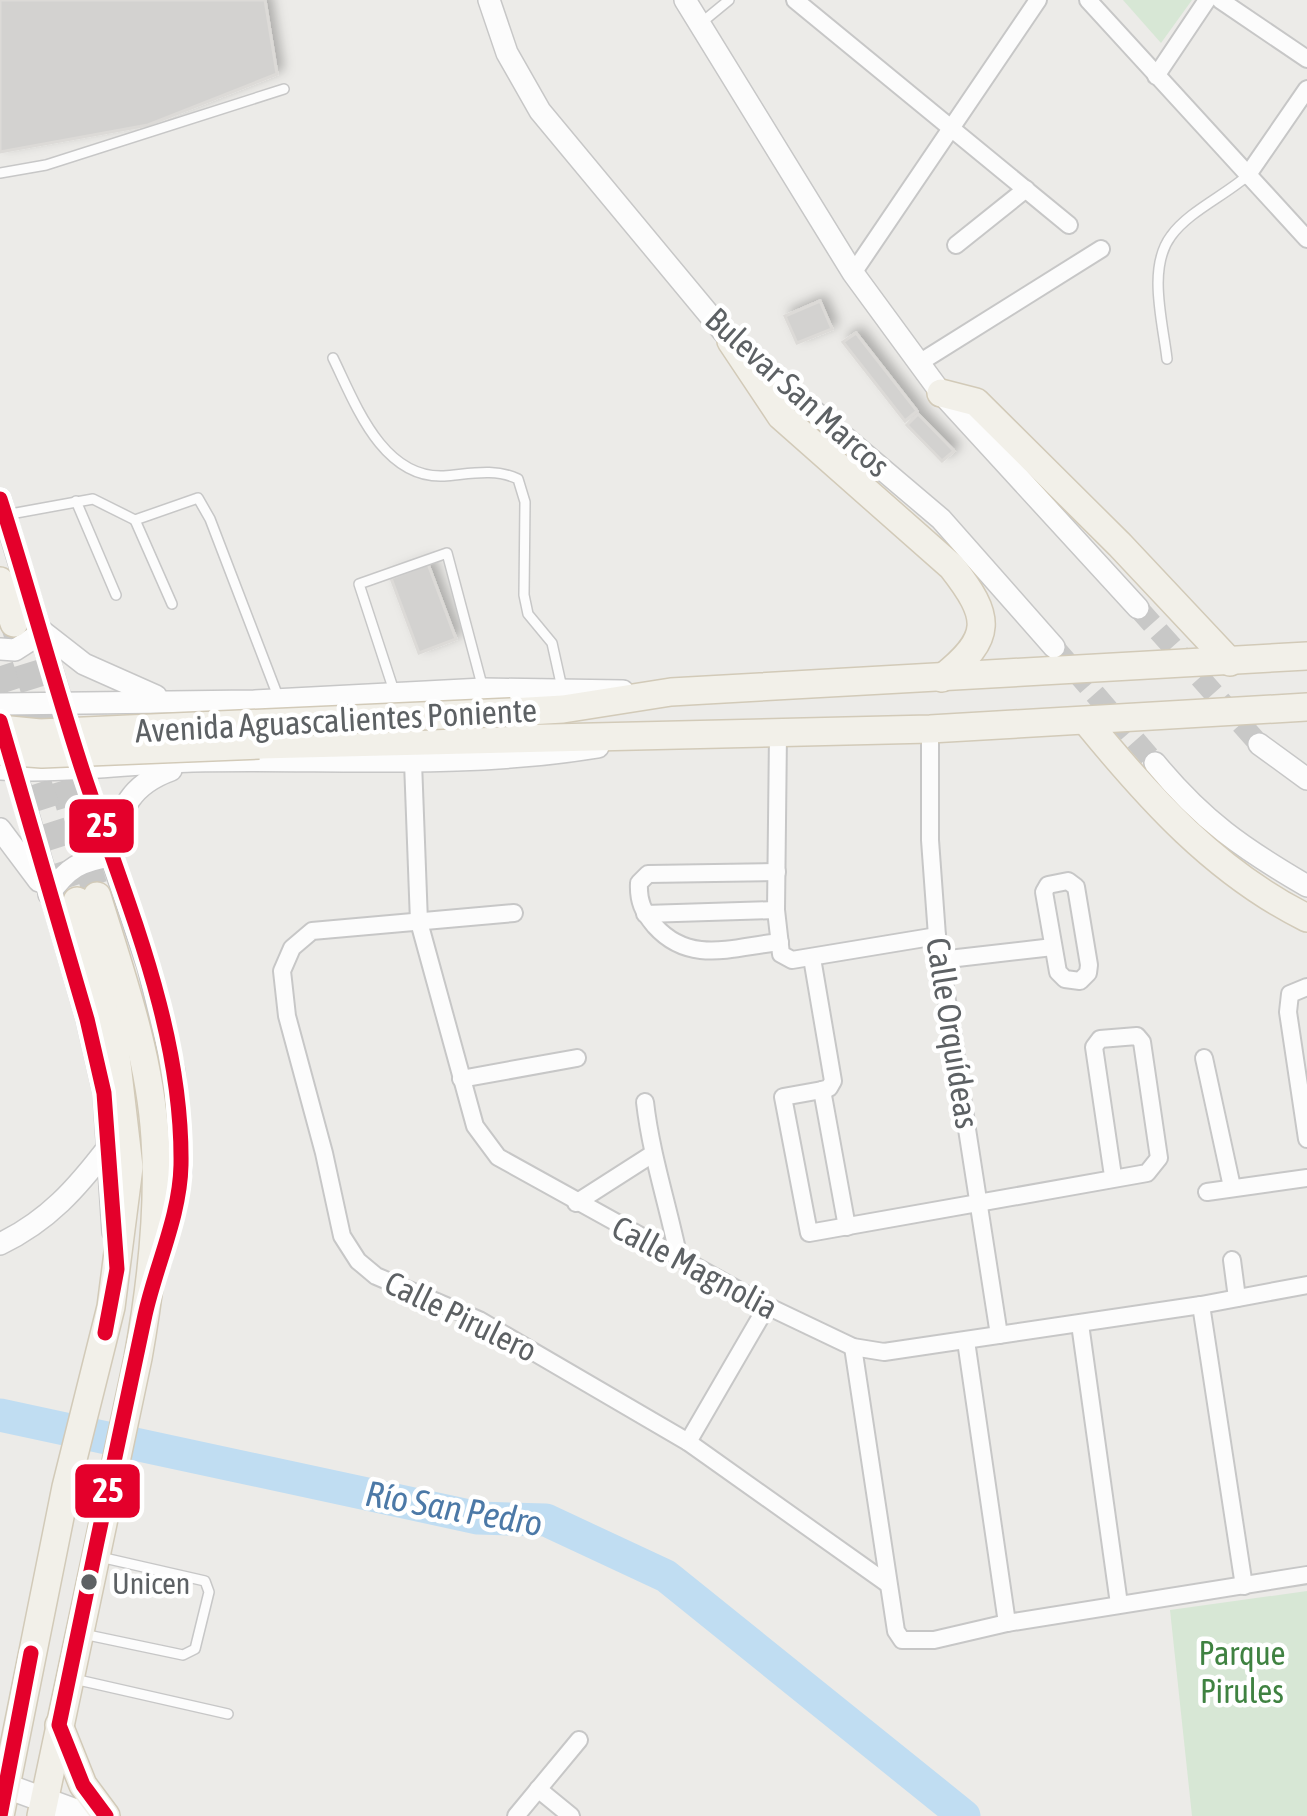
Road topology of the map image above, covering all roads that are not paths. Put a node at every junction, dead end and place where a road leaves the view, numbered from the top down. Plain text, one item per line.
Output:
1 (489, 0) edge
2 (685, 0) edge
3 (729, 0) edge
4 (794, 0) edge
5 (1038, 0) edge
6 (1088, 0) edge
7 (1207, 0) edge
8 (1220, 0) edge
9 (701, 23) junction
10 (1307, 59) edge
11 (1156, 76) junction
12 (284, 89) dead end
13 (1307, 89) edge
14 (950, 130) junction
15 (0, 173) edge
16 (1247, 176) junction
17 (1026, 189) junction
18 (1069, 224) dead end
19 (1307, 238) edge
20 (956, 245) dead end
21 (1101, 249) dead end
22 (853, 273) junction
23 (731, 341) junction
24 (333, 358) dead end
25 (1167, 359) dead end
26 (919, 362) junction
27 (941, 394) junction
28 (76, 500) junction
29 (3, 507) edge
30 (135, 520) junction
31 (0, 581) edge
32 (116, 596) dead end
33 (172, 604) dead end
34 (1138, 608) tunnel mouth
35 (44, 632) junction
36 (7, 636) edge
37 (1054, 647) tunnel mouth
38 (1307, 656) edge
39 (1230, 662) junction
40 (942, 679) junction
41 (562, 688) junction
42 (483, 689) junction
43 (671, 692) junction
44 (396, 696) junction
45 (280, 700) junction
46 (174, 702) junction
47 (0, 704) edge
48 (63, 705) junction
49 (1307, 707) edge
50 (1086, 721) junction
51 (0, 725) edge
52 (931, 729) junction
53 (778, 734) junction
54 (659, 737) junction
55 (1258, 744) tunnel mouth
56 (194, 761) junction
57 (413, 762) junction
58 (1155, 763) tunnel mouth
59 (5, 764) edge
60 (82, 767) junction
61 (1307, 779) edge
62 (0, 829) edge
63 (112, 856) junction
64 (777, 872) junction
65 (1307, 886) edge
66 (75, 897) junction
67 (776, 910) junction
68 (514, 913) dead end
69 (644, 914) junction
70 (1307, 918) edge
71 (418, 922) junction
72 (937, 936) junction
73 (780, 942) junction
74 (1052, 947) junction
75 (812, 958) junction
76 (940, 960) junction
77 (1307, 986) edge
78 (577, 1058) dead end
79 (1204, 1058) dead end
80 (461, 1079) junction
81 (821, 1090) junction
82 (645, 1102) dead end
83 (1307, 1139) edge
84 (109, 1146) junction
85 (651, 1156) junction
86 (1113, 1177) junction
87 (1307, 1178) edge
88 (1232, 1186) junction
89 (1207, 1192) dead end
90 (979, 1202) junction
91 (576, 1203) junction
92 (847, 1227) junction
93 (0, 1244) edge
94 (679, 1259) junction
95 (1232, 1260) dead end
96 (116, 1269) junction
97 (1307, 1285) edge
98 (1238, 1298) junction
99 (148, 1302) junction
100 (767, 1306) junction
101 (1201, 1306) junction
102 (1079, 1324) junction
103 (999, 1335) junction
104 (966, 1341) junction
105 (853, 1347) junction
106 (688, 1442) junction
107 (93, 1556) junction
108 (1307, 1575) edge
109 (888, 1584) junction
110 (1244, 1586) junction
111 (1119, 1604) junction
112 (1007, 1623) junction
113 (77, 1633) junction
114 (68, 1678) junction
115 (228, 1714) dead end
116 (58, 1725) junction
117 (579, 1740) dead end
118 (6, 1786) junction
119 (538, 1790) junction
120 (43, 1807) edge
121 (0, 1816) edge
122 (88, 1816) edge
123 (106, 1816) edge
124 (516, 1816) edge
125 (571, 1816) edge

1 - 23 street, Bulevar San Marcos
2 - 9 street
3 - 9 lane
4 - 14 street
5 - 14 street
6 - 11 street
7 - 11 street
8 - 10 street
9 - 22 street
11 - 16 street
12 - 15 lane
13 - 16 street
14 - 17 street
14 - 22 street
16 - 19 street
16 - 25 lane
17 - 18 street
17 - 20 street
21 - 26 street
22 - 26 street
23 - 37 street, Bulevar San Marcos
23 - 40 main road
24 - 41 lane
26 - 27 street
27 - 34 street
27 - 39 main road
28 - 29 lane
28 - 30 lane
28 - 32 lane
29 - 35 street
30 - 33 lane
30 - 45 lane
31 - 36 main road
35 - 36 street
35 - 46 street
35 - 48 street
38 - 39 main road, Avenida Aguascalientes Poniente
39 - 40 main road, Avenida Aguascalientes Poniente
40 - 43 main road, Avenida Aguascalientes Poniente
41 - 42 street, Avenida Aguascalientes Poniente
41 - 43 street, Avenida Aguascalientes Poniente
42 - 44 street, Avenida Aguascalientes Poniente
42 - 44 lane
43 - 51 main road, Avenida Aguascalientes Poniente, bridge
44 - 45 street, Avenida Aguascalientes Poniente
45 - 46 street, Avenida Aguascalientes Poniente
46 - 48 street, Avenida Aguascalientes Poniente
46 - 56 street
47 - 48 street, Avenida Aguascalientes Poniente
48 - 60 street
49 - 50 main road, Avenida Aguascalientes Poniente
50 - 52 main road, Avenida Aguascalientes Poniente
50 - 70 main road
51 - 59 street
52 - 53 main road, Avenida Aguascalientes Poniente
52 - 72 street, Calle Orquídeas
53 - 54 main road, Avenida Aguascalientes Poniente
53 - 64 street
54 - 57 street, Avenida Aguascalientes Poniente
54 - 59 main road, Avenida Aguascalientes Poniente, bridge
55 - 61 street
56 - 57 street, Avenida Aguascalientes Poniente
56 - 60 street, Avenida Aguascalientes Poniente
56 - 63 street
57 - 71 street, Calle Magnolia
58 - 65 street
59 - 60 street, Avenida Aguascalientes Poniente
59 - 66 street
60 - 63 street
62 - 66 street
63 - 66 street
63 - 99 street
64 - 67 street
64 - 69 street
66 - 84 street
66 - 96 main road
66 - 99 main road
67 - 69 street
67 - 73 street
68 - 71 street
69 - 73 street
71 - 80 street, Calle Magnolia
71 - 106 street, Calle Pirulero
72 - 75 street
72 - 76 street, Calle Orquídeas
73 - 75 street
74 - 74 street
74 - 76 street
75 - 81 street
76 - 90 street, Calle Orquídeas
77 - 83 street
78 - 80 street
79 - 88 street
80 - 91 street, Calle Magnolia
81 - 92 street
81 - 92 street
82 - 85 street
84 - 93 street
84 - 96 street
85 - 91 street
85 - 94 street
86 - 86 street
86 - 90 street
87 - 88 street
88 - 89 street
90 - 92 street
90 - 103 street, Calle Orquídeas
91 - 94 street, Calle Magnolia
94 - 100 street, Calle Magnolia
95 - 98 street
96 - 118 main road
97 - 98 street, Calle Magnolia
98 - 101 street, Calle Magnolia
99 - 107 main road
100 - 105 street, Calle Magnolia
100 - 106 street
101 - 102 street, Calle Magnolia
101 - 110 street
102 - 103 street, Calle Magnolia
102 - 111 street
103 - 104 street, Calle Magnolia
104 - 105 street, Calle Magnolia
104 - 112 street
105 - 109 street
106 - 109 street, Calle Pirulero
107 - 113 main road
107 - 113 lane
108 - 110 street
109 - 112 street
110 - 111 street
111 - 112 street
113 - 114 main road
114 - 115 lane
114 - 116 main road
116 - 120 main road
116 - 123 main road
117 - 119 street
118 - 120 main road
118 - 121 main road
119 - 124 street
119 - 125 street
120 - 122 main road

